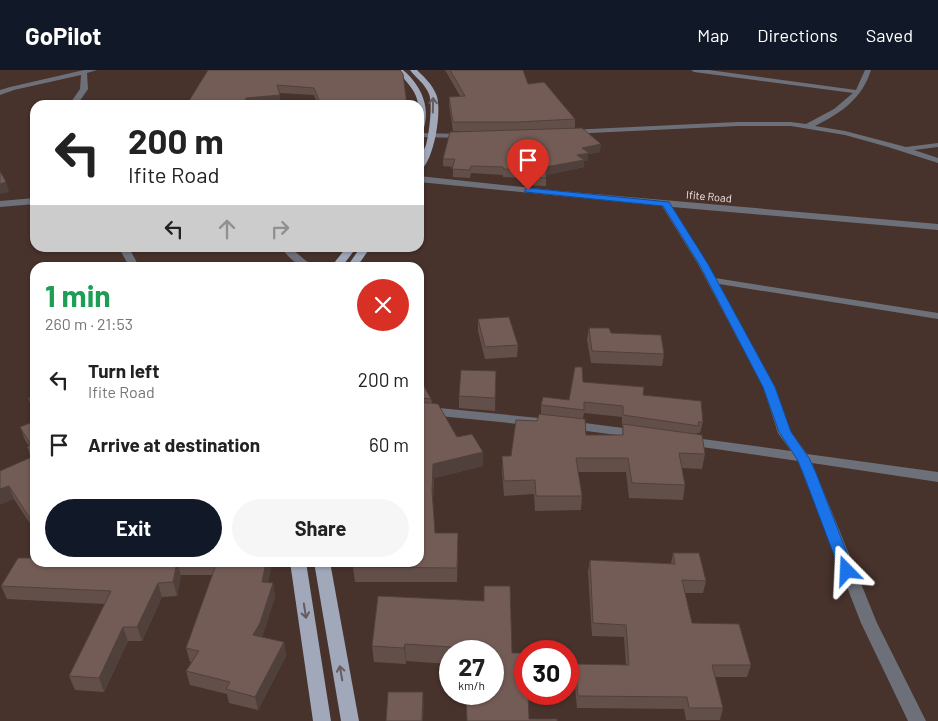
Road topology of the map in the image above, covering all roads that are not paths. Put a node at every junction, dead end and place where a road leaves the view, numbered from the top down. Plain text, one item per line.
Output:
1 (94, 70) edge
2 (399, 70) edge
3 (413, 70) edge
4 (694, 70) edge
5 (868, 70) edge
6 (84, 72) junction
7 (858, 92) junction
8 (0, 93) edge
9 (76, 100) edge
10 (422, 100) edge
11 (808, 126) junction
12 (424, 132) edge
13 (432, 133) junction
14 (558, 133) edge
15 (473, 136) edge
16 (938, 146) edge
17 (905, 150) junction
18 (424, 160) edge
19 (938, 162) edge
20 (424, 180) edge
21 (30, 201) edge
22 (0, 204) edge
23 (666, 204) junction
24 (938, 227) edge
25 (290, 252) edge
26 (348, 252) edge
27 (301, 262) edge
28 (340, 262) edge
29 (712, 280) junction
30 (938, 316) edge
31 (424, 410) edge
32 (654, 437) edge
33 (672, 439) edge
34 (803, 458) junction
35 (938, 477) edge
36 (299, 567) edge
37 (323, 567) edge
38 (322, 721) edge
39 (350, 721) edge
40 (916, 721) edge

1 - 6 street
2 - 10 main road
13 -> 3 main road
4 - 7 street
5 - 7 street
6 - 8 street
6 - 9 street
7 - 11 street
11 - 14 street
11 - 17 street
12 - 13 street
13 - 15 street
13 - 18 main road
16 - 17 street
17 - 19 street
20 - 23 street, Ifite Road
21 - 22 street
23 - 24 street, Ifite Road
23 - 29 street
25 - 27 street
26 - 28 main road
29 - 30 street
29 - 34 street
31 - 32 street
33 - 34 street
34 - 35 street
34 - 40 street
36 -> 38 main road
39 -> 37 main road

